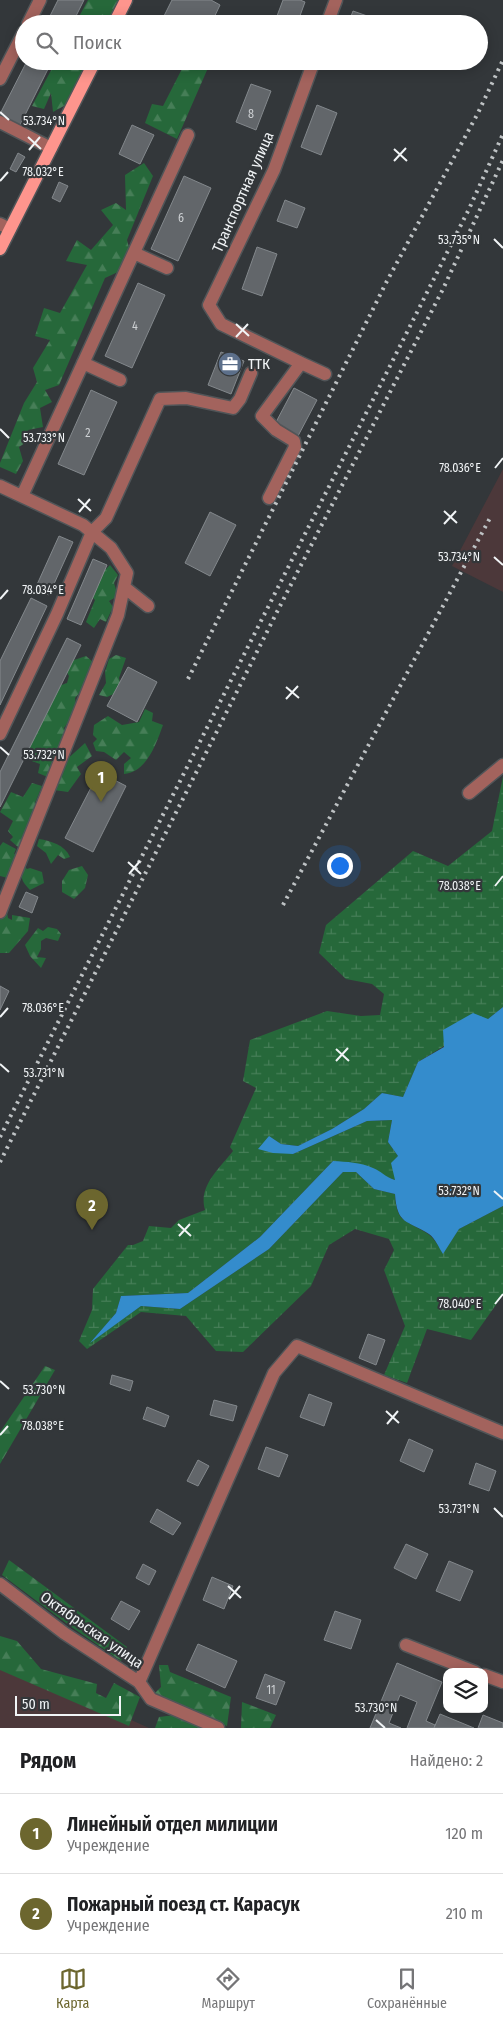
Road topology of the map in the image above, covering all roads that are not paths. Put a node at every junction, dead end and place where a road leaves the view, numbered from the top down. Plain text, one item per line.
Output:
1 (40, 0) edge
2 (126, 0) edge
3 (336, 0) edge
4 (32, 15) edge
5 (118, 15) edge
6 (330, 15) edge
7 (15, 50) edge
8 (90, 70) edge
9 (311, 70) edge
10 (0, 79) edge
11 (0, 122) edge
12 (188, 135) dead end
13 (51, 148) junction
14 (5, 227) edge
15 (0, 249) edge
16 (134, 253) junction
17 (167, 268) dead end
18 (83, 363) junction
19 (301, 363) junction
20 (251, 373) dead end
21 (324, 374) dead end
22 (120, 380) dead end
23 (0, 486) edge
24 (22, 496) junction
25 (269, 498) dead end
26 (92, 532) junction
27 (124, 587) junction
28 (148, 606) dead end
29 (0, 734) edge
30 (503, 766) edge
31 (469, 793) dead end
32 (0, 912) edge
33 (503, 1433) edge
34 (0, 1584) edge
35 (406, 1645) dead end
36 (465, 1668) edge
37 (488, 1676) edge
38 (139, 1682) junction
39 (503, 1682) edge
40 (218, 1728) edge

1 - 4 street
2 - 5 main road
3 - 6 street
7 - 10 street
8 - 13 main road
9 - 19 street, Транспортная улица
11 - 13 street
12 - 16 street
13 - 14 main road
14 - 15 main road
16 - 17 street
16 - 18 street
18 - 22 street
18 - 24 street
19 - 21 street
19 - 25 street
20 - 26 street
23 - 24 street
24 - 26 street
26 - 27 street
26 - 29 street
27 - 28 street
27 - 32 street
30 - 31 street
33 - 38 street
34 - 38 street, Октябрьская улица
35 - 36 street
37 - 39 street
38 - 40 street, Октябрьская улица

